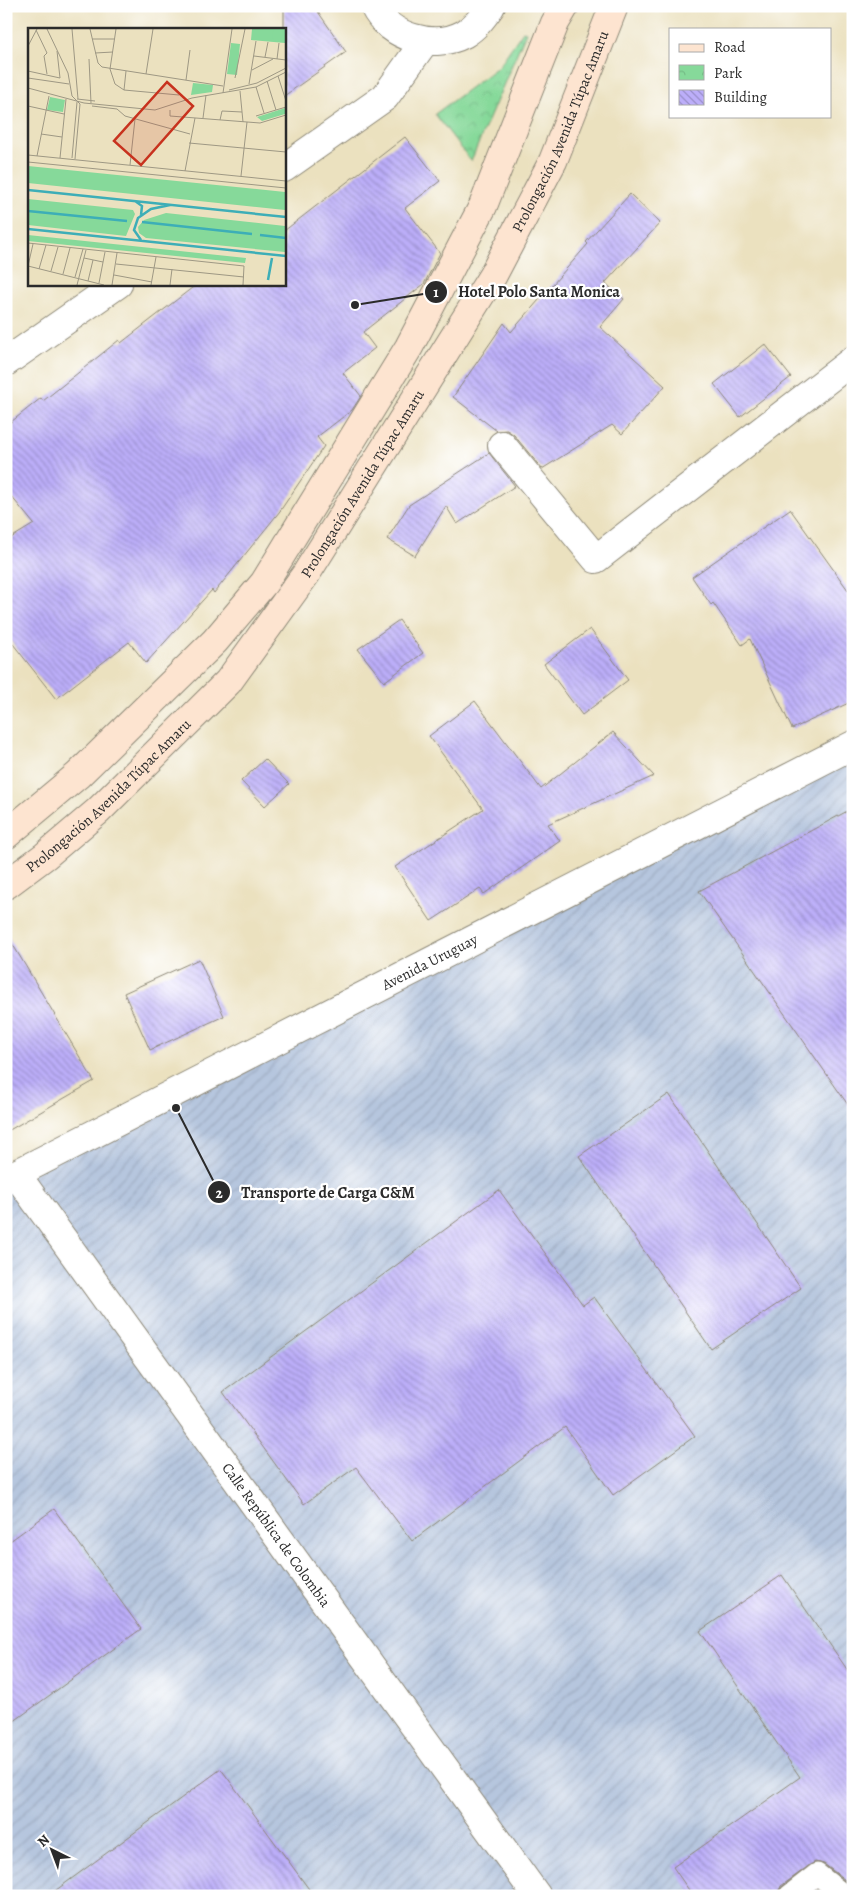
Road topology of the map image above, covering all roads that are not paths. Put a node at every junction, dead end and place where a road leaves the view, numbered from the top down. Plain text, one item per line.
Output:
1 (374, 6) edge
2 (491, 6) edge
3 (565, 6) edge
4 (614, 6) edge
5 (425, 41) junction
6 (285, 167) edge
7 (117, 285) edge
8 (853, 360) edge
9 (6, 362) edge
10 (502, 445) dead end
11 (853, 745) edge
12 (6, 835) edge
13 (6, 885) edge
14 (11, 1176) edge
15 (537, 1896) edge
16 (789, 1896) edge
17 (845, 1896) edge

1 - 5 street
2 - 5 street
3 - 12 main road, Prolongación Avenida Túpac Amaru
4 - 13 main road, Prolongación Avenida Túpac Amaru
5 - 6 street
7 - 9 street
8 - 10 street
11 - 14 street, Avenida Uruguay
14 - 15 street, Calle República de Colombia
16 - 17 lane

